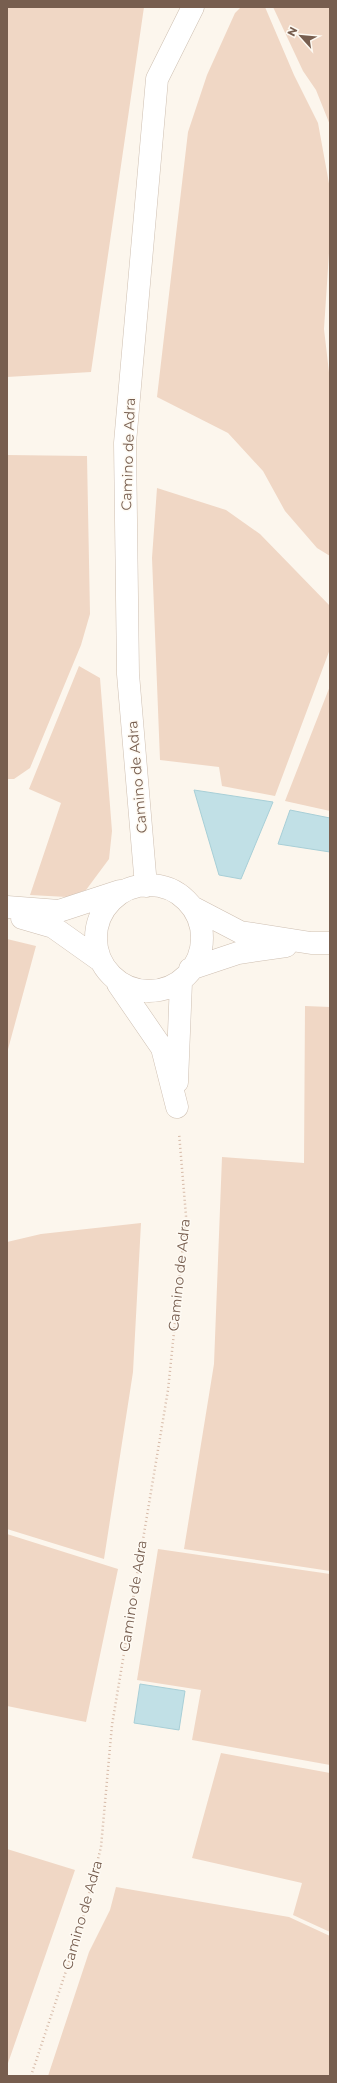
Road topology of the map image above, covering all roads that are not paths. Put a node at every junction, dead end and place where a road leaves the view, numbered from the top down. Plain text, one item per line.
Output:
1 (193, 7) edge
2 (146, 886) junction
3 (123, 890) junction
4 (7, 907) edge
5 (194, 908) junction
6 (7, 914) edge
7 (321, 943) edge
8 (98, 959) junction
9 (186, 976) junction
10 (118, 984) junction

1 - 2 street, Camino de Adra
2 - 3 street
2 - 5 street
3 - 4 street
3 - 8 street
5 - 7 street
5 - 9 street
6 - 8 street
7 - 9 street
8 - 10 street
9 - 10 street
9 - 10 street

